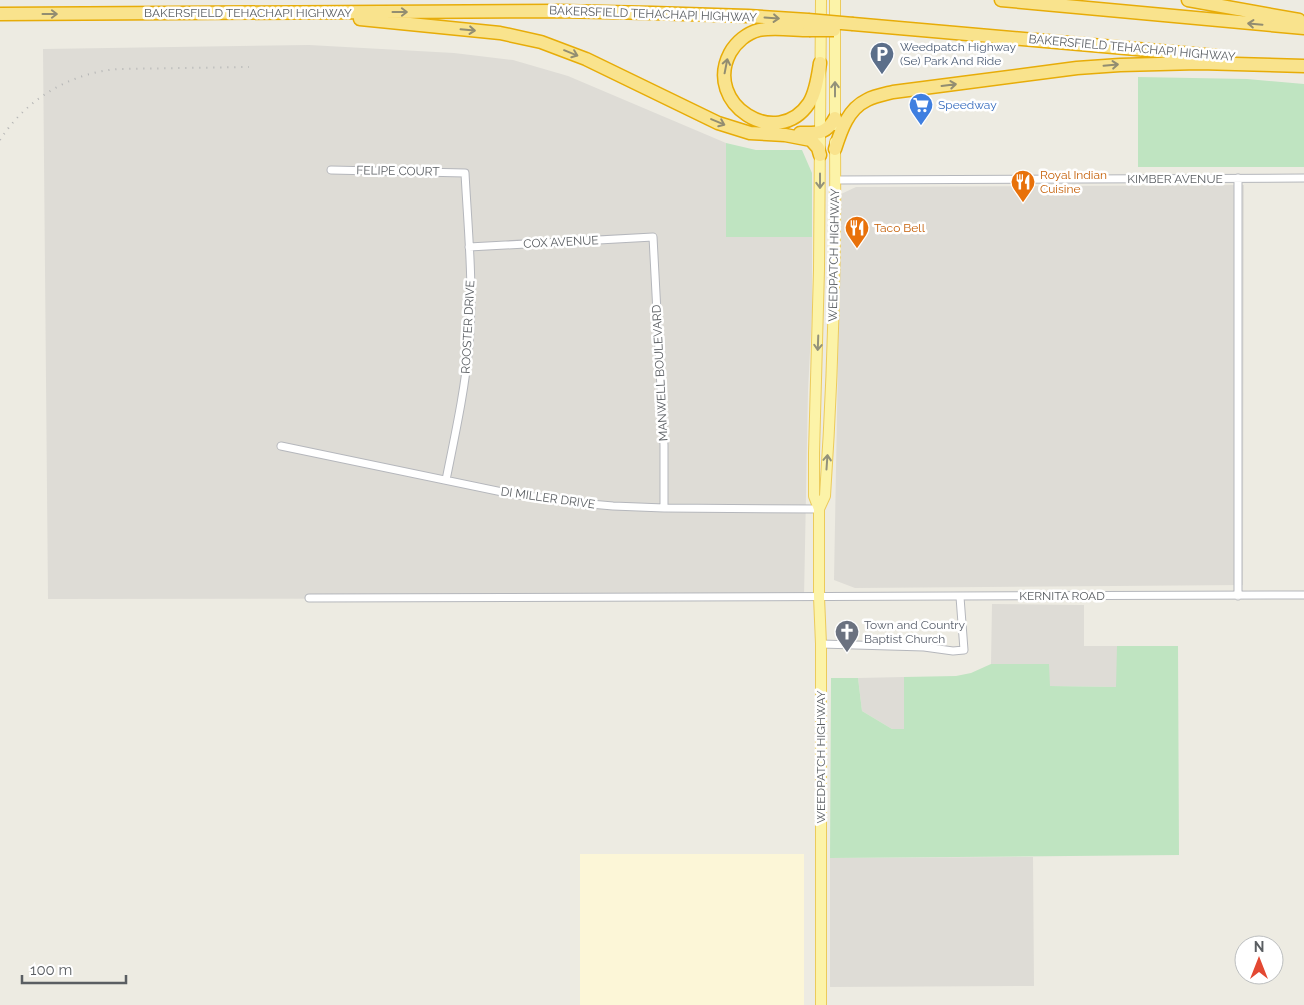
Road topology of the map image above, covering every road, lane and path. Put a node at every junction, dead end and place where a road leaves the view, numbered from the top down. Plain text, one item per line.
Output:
1 (820, 0) edge
2 (835, 0) edge
3 (1001, 0) edge
4 (1188, 0) edge
5 (333, 13) junction
6 (1, 14) edge
7 (1304, 21) edge
8 (809, 25) junction
9 (1304, 28) edge
10 (820, 63) junction
11 (1304, 65) edge
12 (835, 118) junction
13 (820, 132) junction
14 (785, 135) junction
15 (835, 148) junction
16 (820, 155) junction
17 (331, 170) dead end
18 (465, 173) joint
19 (1238, 178) junction
20 (1304, 178) edge
21 (835, 180) junction
22 (653, 237) joint
23 (469, 247) junction
24 (281, 446) dead end
25 (446, 480) junction
26 (664, 508) junction
27 (819, 509) junction
28 (1304, 595) edge
29 (1238, 596) junction
30 (820, 597) junction
31 (960, 597) junction
32 (309, 598) dead end
33 (821, 644) junction
34 (821, 1005) edge

1 - 10 main road, WEEDPATCH HIGHWAY
12 -> 2 main road, WEEDPATCH HIGHWAY
9 -> 3 highway
4 - 7 highway
6 -> 5 highway, BAKERSFIELD TEHACHAPI HIGHWAY
5 -> 8 highway, BAKERSFIELD TEHACHAPI HIGHWAY
5 -> 14 highway
10 -> 8 highway
8 - 11 highway, BAKERSFIELD TEHACHAPI HIGHWAY, bridge
10 - 13 main road, WEEDPATCH HIGHWAY
15 -> 11 highway
12 - 13 highway
12 - 15 main road, WEEDPATCH HIGHWAY
13 - 14 highway
13 - 16 main road, WEEDPATCH HIGHWAY
14 - 16 highway
15 - 21 main road, WEEDPATCH HIGHWAY
16 -> 27 main road, WEEDPATCH HIGHWAY
17 - 18 street, FELIPE COURT
18 - 23 street, ROOSTER DRIVE
19 - 20 street, KIMBER AVENUE
19 - 21 street, KIMBER AVENUE
19 - 29 street
27 -> 21 main road, WEEDPATCH HIGHWAY
22 - 23 street, COX AVENUE
22 - 26 street, MANWELL BOULEVARD
23 - 25 street, ROOSTER DRIVE
24 - 25 street, DI MILLER DRIVE
25 - 26 street, DI MILLER DRIVE
26 - 27 street, DI MILLER DRIVE
27 - 30 main road, WEEDPATCH HIGHWAY
28 - 29 street, KERNITA ROAD
29 - 31 street, KERNITA ROAD
30 - 31 street, KERNITA ROAD
30 - 32 street, KERNITA ROAD
30 - 33 main road, WEEDPATCH HIGHWAY
31 - 33 street
33 - 34 main road, WEEDPATCH HIGHWAY

